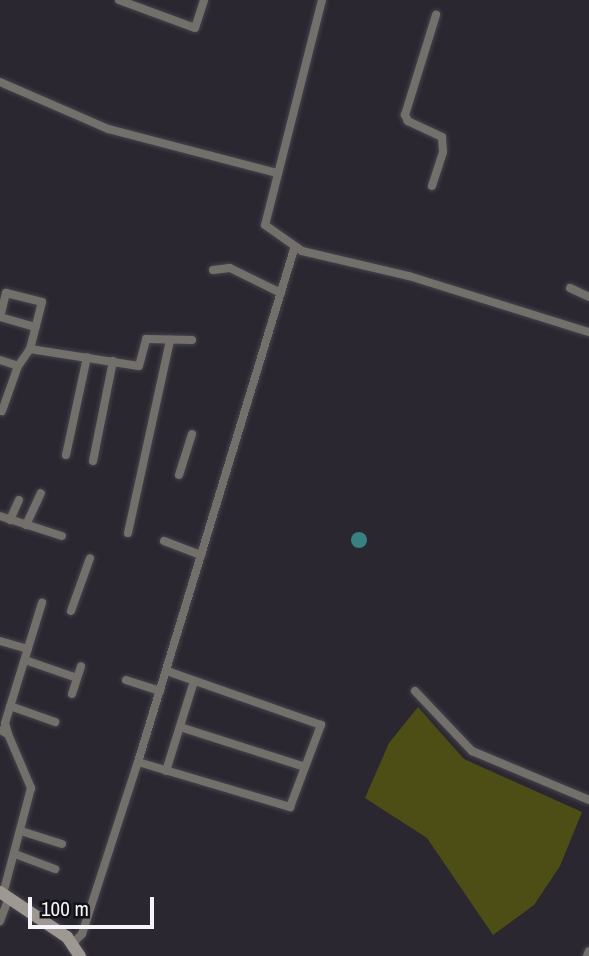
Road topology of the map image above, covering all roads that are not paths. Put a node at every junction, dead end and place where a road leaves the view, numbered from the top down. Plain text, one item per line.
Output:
1 (119, 0) edge
2 (204, 0) edge
3 (322, 0) edge
4 (436, 15) dead end
5 (0, 82) edge
6 (277, 173) junction
7 (432, 186) dead end
8 (295, 246) junction
9 (213, 270) dead end
10 (570, 288) dead end
11 (281, 293) junction
12 (589, 298) edge
13 (0, 317) edge
14 (36, 327) junction
15 (589, 332) edge
16 (170, 340) junction
17 (192, 340) dead end
18 (30, 349) junction
19 (87, 357) junction
20 (0, 360) edge
21 (113, 361) junction
22 (18, 366) junction
23 (2, 411) dead end
24 (192, 434) dead end
25 (66, 455) dead end
26 (93, 461) dead end
27 (179, 475) dead end
28 (41, 493) dead end
29 (19, 500) dead end
30 (0, 516) edge
31 (10, 520) junction
32 (26, 525) junction
33 (128, 533) dead end
34 (62, 536) dead end
35 (164, 541) dead end
36 (201, 555) junction
37 (90, 558) dead end
38 (42, 603) dead end
39 (71, 611) dead end
40 (0, 640) edge
41 (28, 649) junction
42 (25, 660) junction
43 (81, 666) dead end
44 (167, 671) junction
45 (77, 678) junction
46 (126, 680) dead end
47 (194, 681) junction
48 (160, 691) junction
49 (415, 691) dead end
50 (72, 694) dead end
51 (10, 706) junction
52 (55, 722) dead end
53 (180, 727) junction
54 (4, 732) edge
55 (138, 762) junction
56 (305, 766) junction
57 (166, 771) junction
58 (589, 800) edge
59 (21, 831) junction
60 (62, 844) dead end
61 (15, 854) junction
62 (55, 869) dead end
63 (4, 895) edge
64 (0, 921) edge
65 (72, 944) junction
66 (80, 956) edge

1 - 2 street
3 - 6 street
4 - 7 street
5 - 6 street
6 - 8 street
8 - 11 street
8 - 15 street
9 - 11 street
10 - 12 street
11 - 36 street
13 - 14 street
13 - 14 street
14 - 18 street
16 - 17 street
16 - 21 street
16 - 33 street
18 - 19 street
18 - 22 street
19 - 21 street
19 - 25 street
20 - 22 street
21 - 26 street
22 - 23 street
24 - 27 street
28 - 32 street
29 - 31 street
30 - 31 street
31 - 32 street
32 - 34 street
35 - 36 street
36 - 44 street
37 - 39 street
38 - 41 street
40 - 41 street
41 - 42 street
42 - 45 street
42 - 51 street
43 - 45 street
44 - 47 street
44 - 48 street
45 - 50 street
46 - 48 street
47 - 53 street
47 - 56 street
48 - 55 street
49 - 58 street
51 - 52 street
51 - 54 street
53 - 56 street
53 - 57 street
54 - 59 street
55 - 57 street
55 - 65 street
56 - 57 street
59 - 60 street
59 - 61 street
61 - 62 street
61 - 63 street
63 - 64 street
63 - 65 main road
65 - 66 main road

